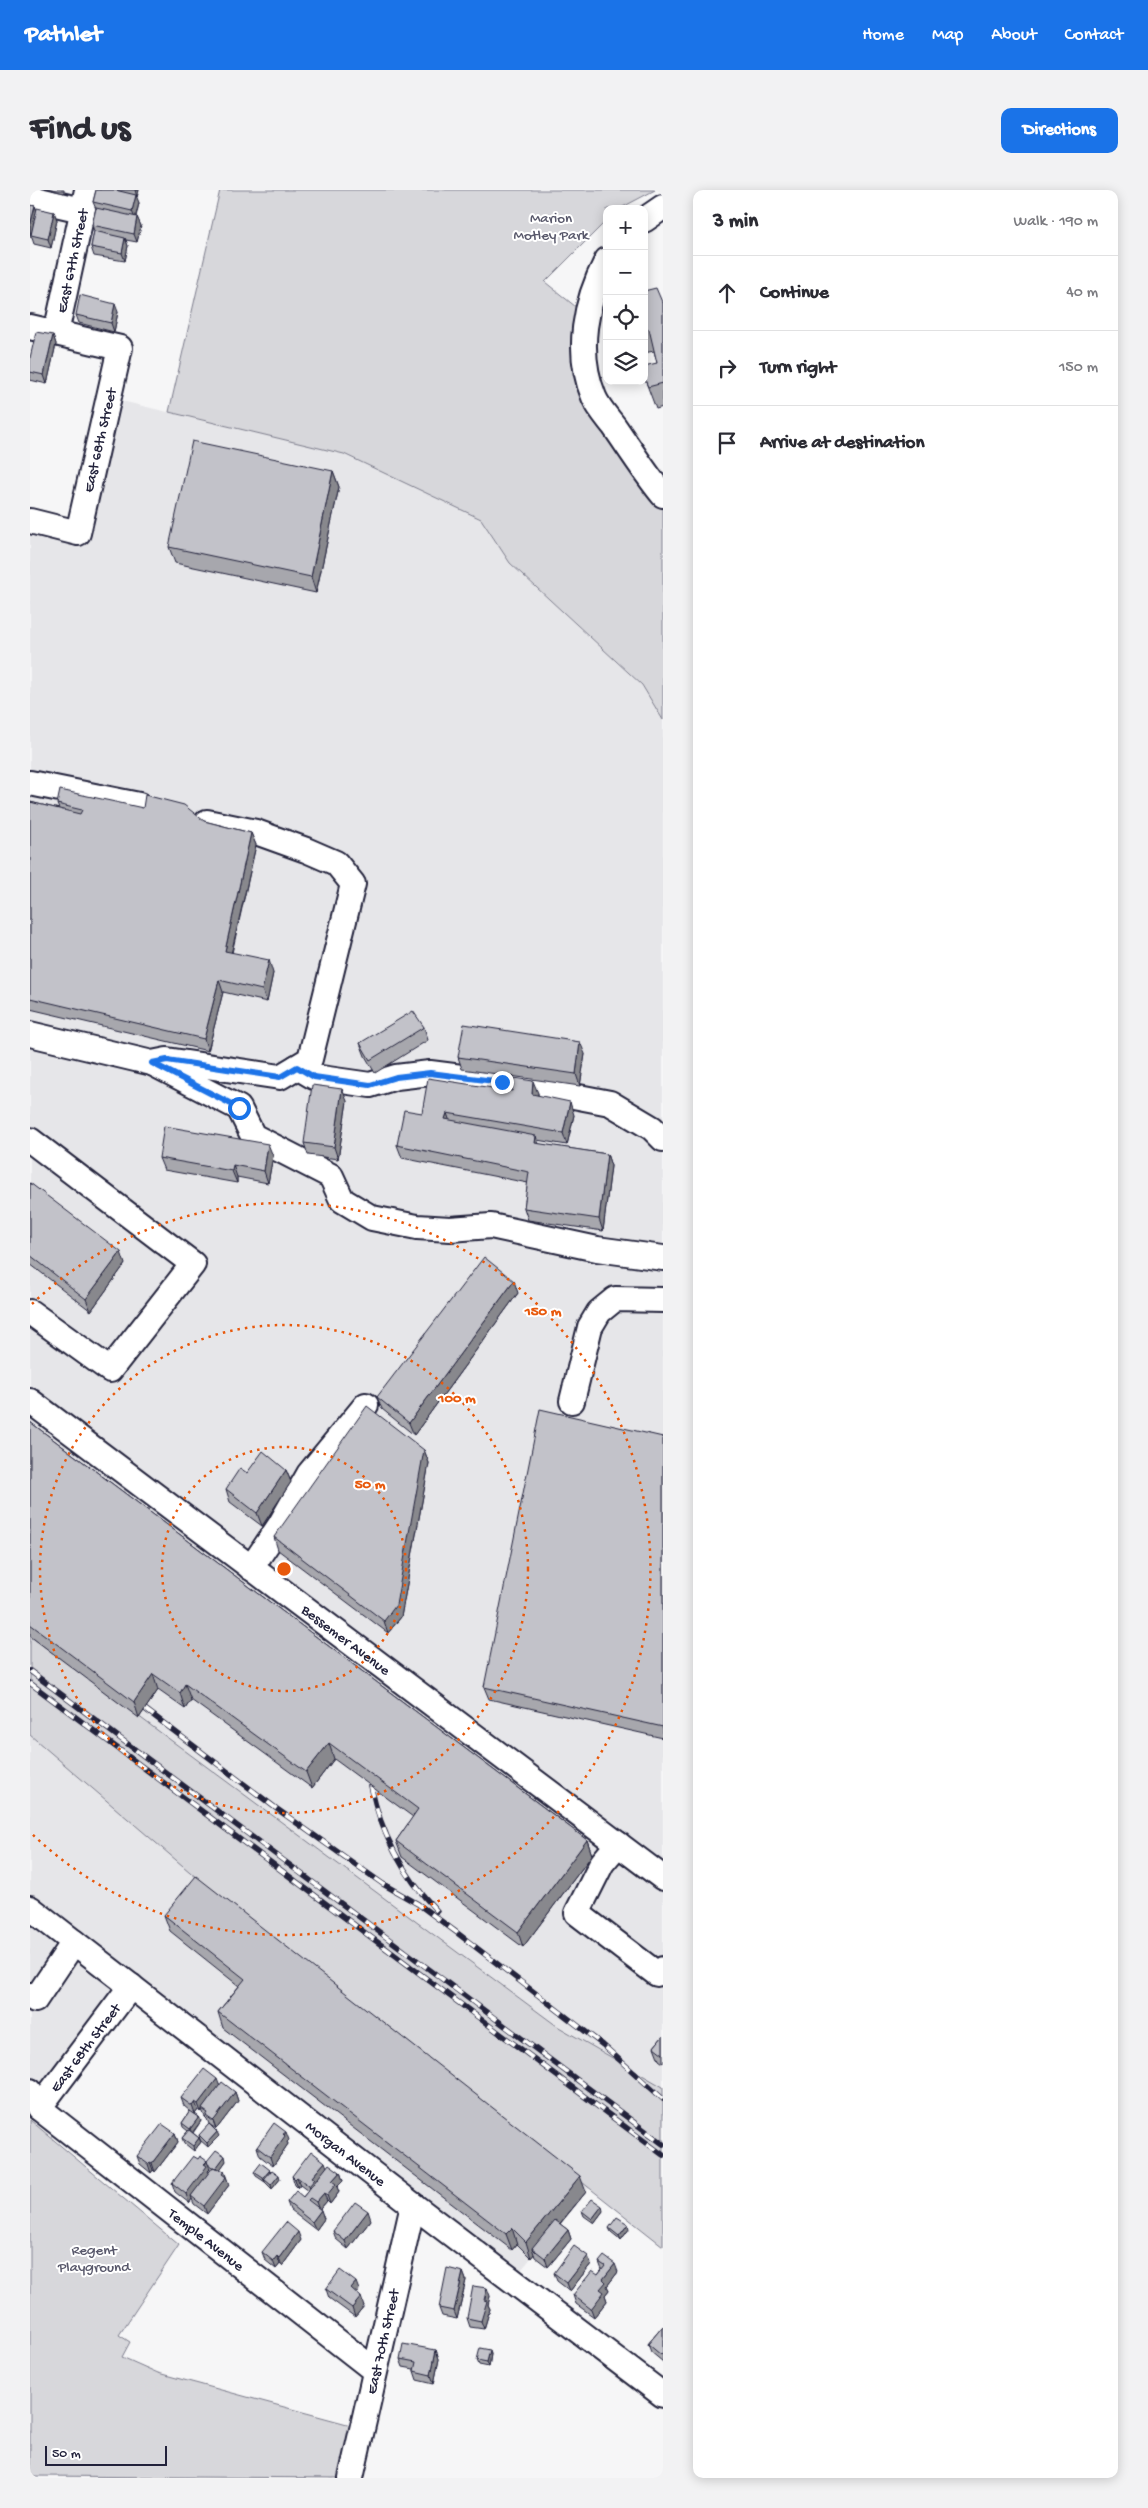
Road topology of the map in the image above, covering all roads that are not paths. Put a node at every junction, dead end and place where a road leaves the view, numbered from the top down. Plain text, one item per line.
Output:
1 (30, 198) edge
2 (84, 200) edge
3 (663, 207) edge
4 (648, 217) edge
5 (603, 268) edge
6 (30, 327) edge
7 (56, 333) junction
8 (662, 492) edge
9 (30, 522) edge
10 (30, 783) edge
11 (139, 805) edge
12 (207, 822) edge
13 (30, 1034) edge
14 (159, 1062) junction
15 (297, 1067) junction
16 (663, 1139) edge
17 (30, 1140) edge
18 (663, 1258) edge
19 (663, 1300) edge
20 (30, 1312) edge
21 (572, 1401) dead end
22 (30, 1402) edge
23 (366, 1405) edge
24 (252, 1568) junction
25 (618, 1844) junction
26 (663, 1878) edge
27 (30, 1908) edge
28 (74, 1942) junction
29 (663, 1969) edge
30 (132, 1986) junction
31 (32, 2002) edge
32 (34, 2100) edge
33 (412, 2205) junction
34 (374, 2370) junction
35 (663, 2396) edge
36 (351, 2478) edge

1 - 2 street
2 - 7 street, East 67th Street
3 - 4 street
5 - 8 street
6 - 7 street
7 - 9 street, East 68th Street
10 - 11 street
12 - 15 street
13 - 14 street
14 - 15 street
14 - 18 street
15 - 16 street
17 - 20 street
19 - 21 street
22 - 24 street, Bessemer Avenue
23 - 24 street
24 - 25 street, Bessemer Avenue
25 - 26 street, Bessemer Avenue
25 - 29 street
27 - 28 street, Morgan Avenue
28 - 30 street, Morgan Avenue
28 - 31 street
30 - 32 street, East 68th Street
30 - 33 street, Morgan Avenue
32 - 34 street, Temple Avenue
33 - 34 street, East 70th Street
33 - 35 street, Morgan Avenue
34 - 36 street, East 70th Street

